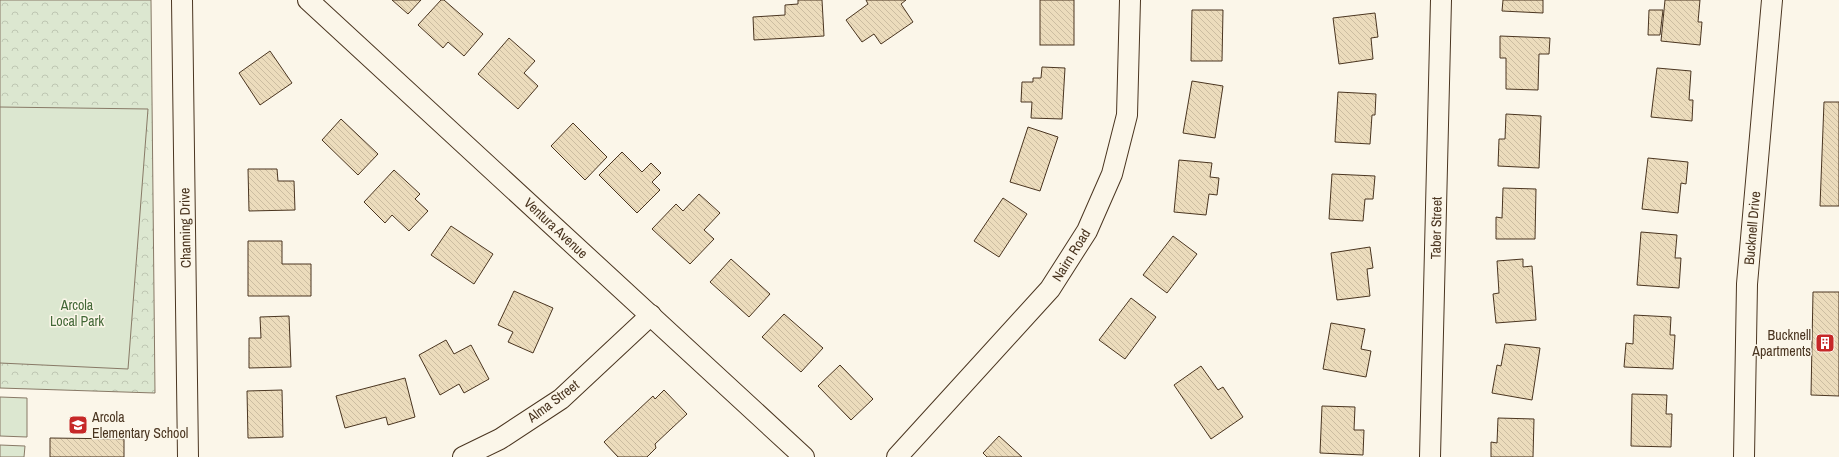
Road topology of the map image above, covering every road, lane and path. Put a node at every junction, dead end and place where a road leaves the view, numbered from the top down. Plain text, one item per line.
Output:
1 (182, 0) edge
2 (308, 0) edge
3 (1130, 0) edge
4 (1441, 0) edge
5 (1772, 0) edge
6 (651, 315) junction
7 (188, 457) edge
8 (463, 457) edge
9 (804, 457) edge
10 (897, 457) edge
11 (1430, 457) edge
12 (1744, 457) edge

1 - 7 street, Channing Drive
2 - 6 street, Ventura Avenue
3 - 10 street, Nairn Road
4 - 11 street, Taber Street
5 - 12 street, Bucknell Drive
6 - 8 street, Alma Street
6 - 9 street, Ventura Avenue

